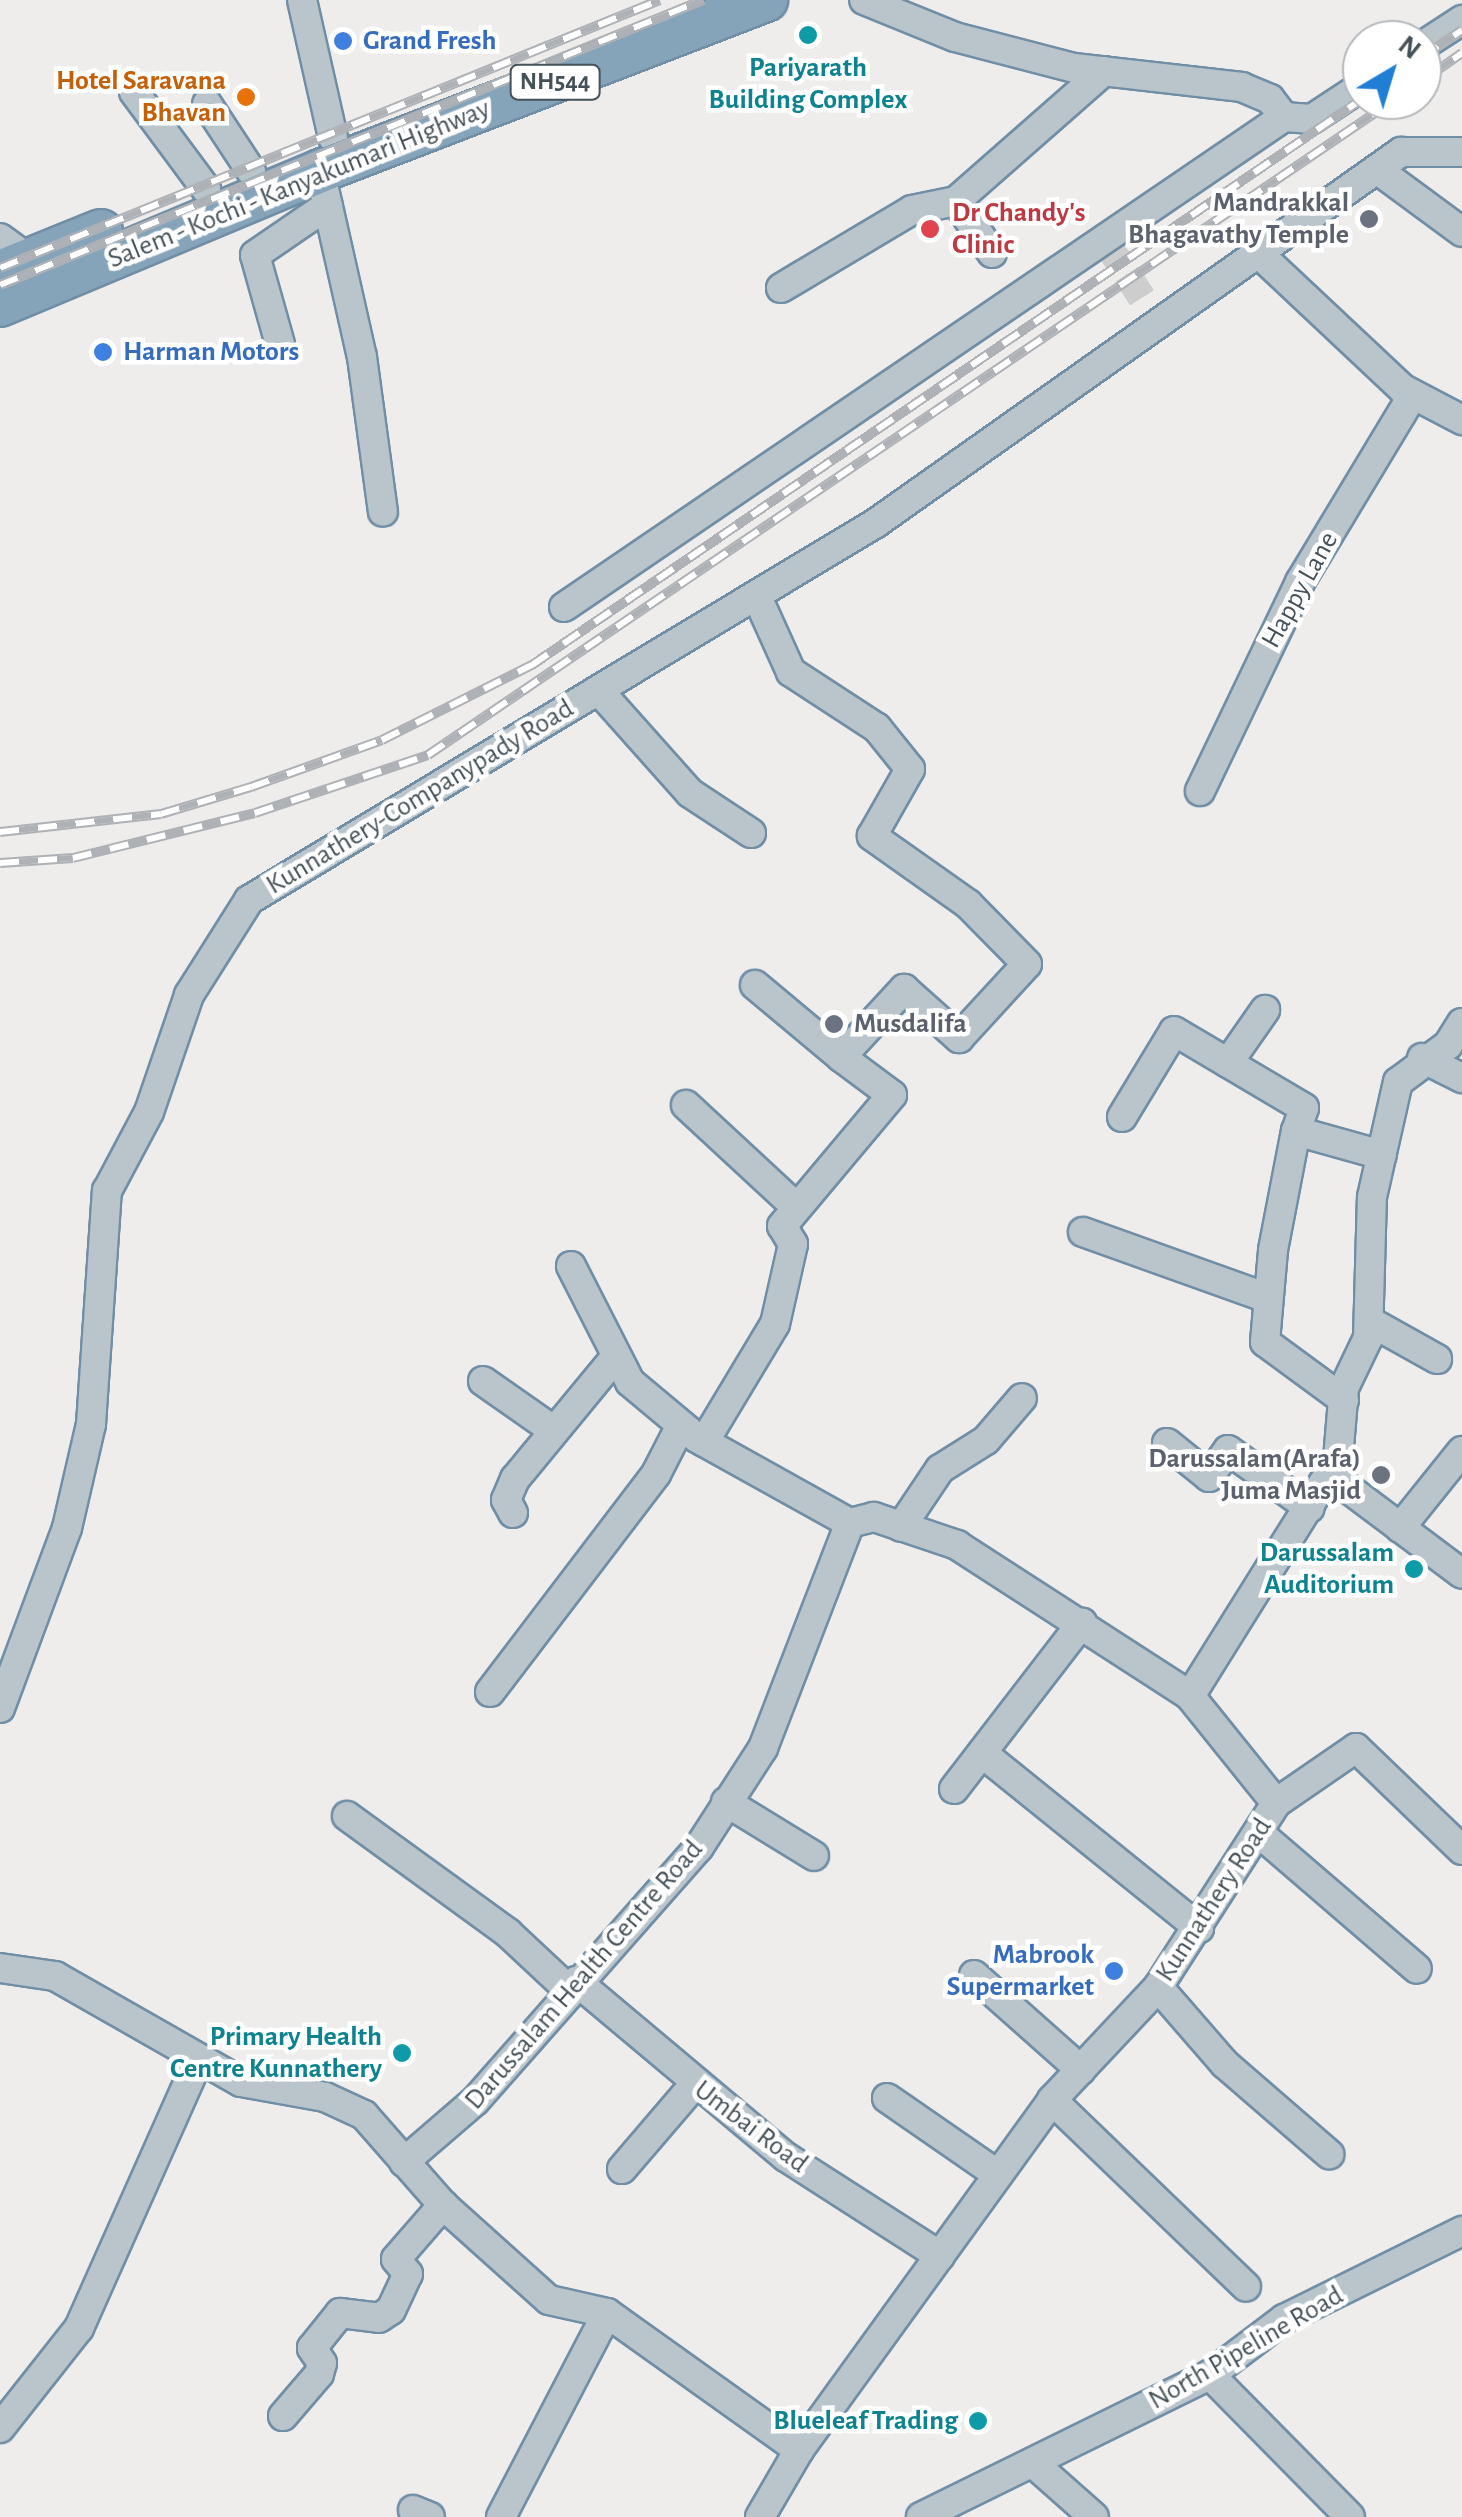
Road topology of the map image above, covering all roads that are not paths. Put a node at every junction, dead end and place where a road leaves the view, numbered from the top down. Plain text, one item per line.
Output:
1 (302, 0) edge
2 (690, 0) edge
3 (766, 0) edge
4 (864, 0) edge
5 (1104, 71) junction
6 (134, 92) dead end
7 (1342, 99) edge
8 (207, 104) dead end
9 (1284, 117) junction
10 (1462, 152) edge
11 (1378, 170) junction
12 (327, 171) junction
13 (250, 172) junction
14 (206, 189) junction
15 (956, 201) junction
16 (155, 225) junction
17 (1462, 232) edge
18 (992, 252) dead end
19 (1258, 252) junction
20 (10, 257) edge
21 (781, 288) dead end
22 (0, 305) edge
23 (280, 344) dead end
24 (1413, 395) junction
25 (1462, 420) edge
26 (383, 512) dead end
27 (758, 599) junction
28 (564, 607) dead end
29 (600, 692) junction
30 (1200, 791) dead end
31 (751, 833) dead end
32 (755, 985) dead end
33 (1265, 1010) dead end
34 (1462, 1023) edge
35 (841, 1056) junction
36 (1422, 1058) junction
37 (1228, 1063) junction
38 (1462, 1078) edge
39 (686, 1105) dead end
40 (1122, 1116) dead end
41 (1296, 1131) junction
42 (1382, 1155) junction
43 (796, 1207) junction
44 (1083, 1232) dead end
45 (571, 1266) dead end
46 (1266, 1297) junction
47 (1369, 1320) junction
48 (614, 1359) junction
49 (1436, 1359) dead end
50 (483, 1381) dead end
51 (1022, 1398) dead end
52 (1344, 1400) junction
53 (552, 1430) junction
54 (692, 1434) junction
55 (1167, 1442) dead end
56 (1462, 1450) edge
57 (1329, 1474) junction
58 (1310, 1508) junction
59 (512, 1514) dead end
60 (850, 1523) junction
61 (901, 1527) junction
62 (1400, 1528) junction
63 (1462, 1574) edge
64 (1082, 1622) junction
65 (490, 1692) dead end
66 (1190, 1696) junction
67 (0, 1708) edge
68 (982, 1753) junction
69 (954, 1790) dead end
70 (726, 1802) junction
71 (1276, 1803) junction
72 (347, 1816) dead end
73 (1260, 1833) junction
74 (1462, 1850) edge
75 (814, 1856) dead end
76 (1199, 1928) junction
77 (0, 1968) edge
78 (1417, 1969) dead end
79 (974, 1976) dead end
80 (572, 1986) junction
81 (1158, 1987) junction
82 (199, 2060) junction
83 (1081, 2070) junction
84 (694, 2085) junction
85 (886, 2098) dead end
86 (1052, 2100) junction
87 (1330, 2154) dead end
88 (404, 2162) junction
89 (622, 2168) dead end
90 (998, 2174) junction
91 (444, 2204) junction
92 (1462, 2231) edge
93 (940, 2256) junction
94 (1246, 2287) dead end
95 (607, 2312) junction
96 (1210, 2376) junction
97 (5, 2416) edge
98 (283, 2416) dead end
99 (799, 2450) junction
100 (1034, 2463) junction
101 (501, 2517) edge
102 (760, 2517) edge
103 (921, 2517) edge
104 (1094, 2517) edge
105 (1350, 2517) edge

1 - 12 street
2 - 12 highway, Salem - Kochi - Kanyakumari Highway / NH544
3 - 12 highway, Salem - Kochi - Kanyakumari Highway / NH544
4 - 5 street
5 - 9 street
5 - 15 street
6 - 14 street
7 - 9 street
8 - 13 street
9 - 28 street
10 - 11 street, Kunnathery-Companypady Road
11 - 17 street
11 - 19 street, Kunnathery-Companypady Road
12 - 13 highway, Salem - Kochi - Kanyakumari Highway / NH544
12 - 16 highway, Salem - Kochi - Kanyakumari Highway / NH544
12 - 23 street
12 - 26 street
13 - 14 highway, Salem - Kochi - Kanyakumari Highway / NH544
14 - 16 highway, Salem - Kochi - Kanyakumari Highway / NH544
15 - 18 street
15 - 21 street
16 - 20 highway, Salem - Kochi - Kanyakumari Highway / NH544
16 - 22 highway, Salem - Kochi - Kanyakumari Highway / NH544
19 - 24 street
19 - 27 street, Kunnathery-Companypady Road
24 - 25 street
24 - 30 street, Happy Lane
27 - 29 street, Kunnathery-Companypady Road
27 - 35 street
29 - 31 street
29 - 67 street, Kunnathery-Companypady Road
32 - 35 street
33 - 37 street
34 - 36 street
35 - 43 street
36 - 38 street
36 - 42 street
37 - 40 street
37 - 41 street
39 - 43 street
41 - 42 street
41 - 46 street
42 - 47 street
43 - 54 street
44 - 46 street
45 - 48 street
46 - 52 street
47 - 49 street
47 - 52 street
48 - 53 street
48 - 54 street
50 - 53 street
51 - 61 street
52 - 57 street
53 - 59 street
54 - 60 street
54 - 65 street
55 - 58 street
56 - 62 street
57 - 58 street
57 - 62 street
58 - 66 street
60 - 61 street
60 - 70 street, Darussalam Health Centre Road
61 - 64 street
62 - 63 street
64 - 66 street
64 - 68 street
66 - 71 street, Kunnathery Road
68 - 69 street
68 - 76 street
70 - 75 street
70 - 80 street, Darussalam Health Centre Road
71 - 73 street, Kunnathery Road
71 - 74 street
72 - 80 street, Umbai Road
73 - 76 street, Kunnathery Road
73 - 78 street
76 - 81 street, Kunnathery Road
77 - 82 street
79 - 83 street
80 - 84 street, Umbai Road
80 - 88 street, Darussalam Health Centre Road
81 - 83 street, Kunnathery Road
81 - 87 street
82 - 88 street
82 - 97 street
83 - 86 street, Kunnathery Road
84 - 89 street
84 - 93 street, Umbai Road
85 - 90 street
86 - 90 street, Kunnathery Road
86 - 94 street
88 - 91 street
90 - 93 street, Kunnathery Road
91 - 95 street
91 - 98 street
92 - 96 street, North Pipeline Road
93 - 99 street, Kunnathery Road
95 - 99 street
95 - 101 street
96 - 100 street, North Pipeline Road
96 - 105 street
99 - 102 street, Kunnathery Road
100 - 103 street, North Pipeline Road
100 - 104 street

